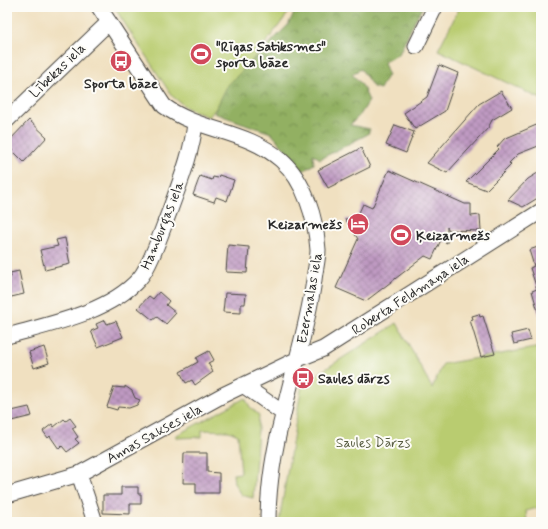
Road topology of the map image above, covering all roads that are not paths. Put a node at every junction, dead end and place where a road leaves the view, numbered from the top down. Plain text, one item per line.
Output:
1 (100, 7) edge
2 (435, 7) edge
3 (109, 22) junction
4 (416, 46) dead end
5 (7, 120) edge
6 (195, 123) junction
7 (541, 211) edge
8 (7, 336) edge
9 (298, 359) junction
10 (243, 385) junction
11 (283, 413) junction
12 (79, 474) junction
13 (7, 495) edge
14 (95, 522) edge
15 (268, 522) edge

1 - 3 street, Ezermalas iela
2 - 4 street
3 - 5 street, Lībekas iela
3 - 6 street, Ezermalas iela
6 - 8 street, Hamburgas iela
6 - 9 street, Ezermalas iela
7 - 9 street, Roberta Feldmaņa iela
9 - 10 street, Annas Sakses iela
9 - 11 street, Ezermalas iela
10 - 11 street
10 - 12 street, Annas Sakses iela
11 - 15 street, Ezermalas iela
12 - 13 street, Annas Sakses iela
12 - 14 street

